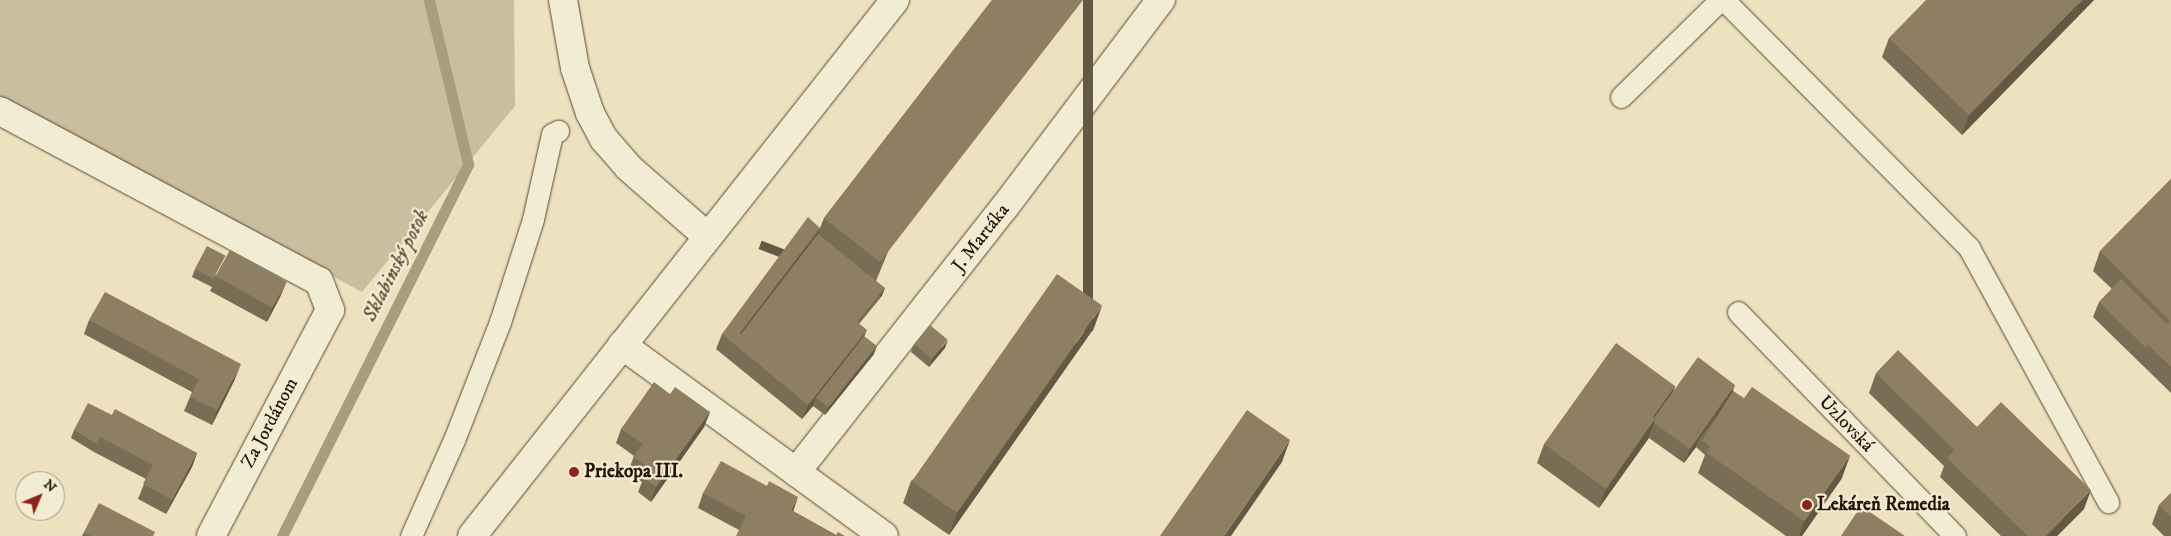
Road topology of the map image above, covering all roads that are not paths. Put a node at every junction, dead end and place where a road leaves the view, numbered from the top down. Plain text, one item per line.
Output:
1 (563, 0) edge
2 (895, 0) edge
3 (1161, 0) edge
4 (1720, 0) edge
5 (1724, 0) edge
6 (1620, 97) dead end
7 (0, 111) edge
8 (558, 131) dead end
9 (708, 237) junction
10 (1738, 312) dead end
11 (622, 345) junction
12 (796, 472) junction
13 (2108, 502) dead end
14 (211, 536) edge
15 (411, 536) edge
16 (472, 536) edge
17 (884, 536) edge
18 (1955, 536) edge

1 - 9 street
2 - 9 street
3 - 12 street, J. Martáka
4 - 6 lane
5 - 13 lane
7 - 14 street, Za Jordánom
8 - 15 lane
9 - 11 street
10 - 18 lane, Uzlovská
11 - 12 street
11 - 16 street
12 - 17 street

